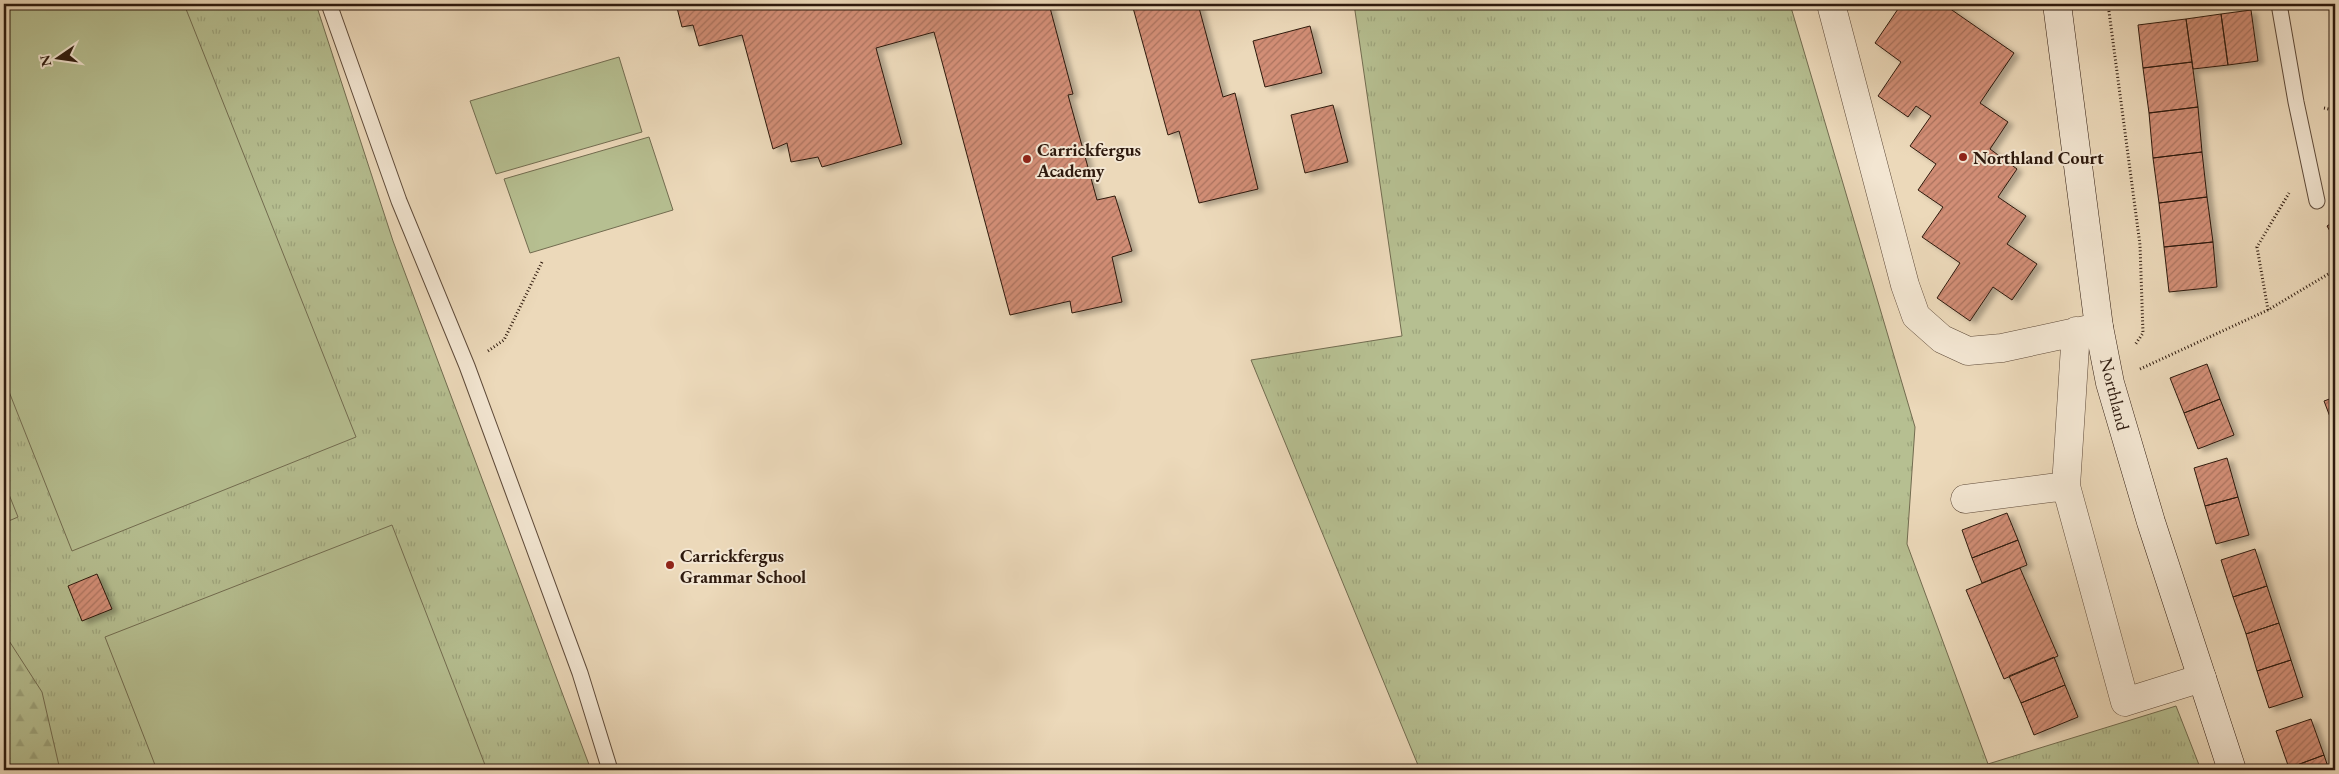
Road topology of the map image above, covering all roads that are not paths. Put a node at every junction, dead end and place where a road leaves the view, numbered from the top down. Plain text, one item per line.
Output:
1 (329, 4) edge
2 (1831, 4) edge
3 (2057, 4) edge
4 (2279, 4) edge
5 (2317, 201) dead end
6 (2088, 329) junction
7 (2066, 486) junction
8 (1965, 499) dead end
9 (2202, 678) junction
10 (610, 770) edge
11 (2232, 770) edge

1 - 10 lane
2 - 6 street
3 - 6 street, Northland
4 - 5 lane
6 - 7 street
6 - 9 street, Northland
7 - 8 street
7 - 9 street
9 - 11 street, Northland

